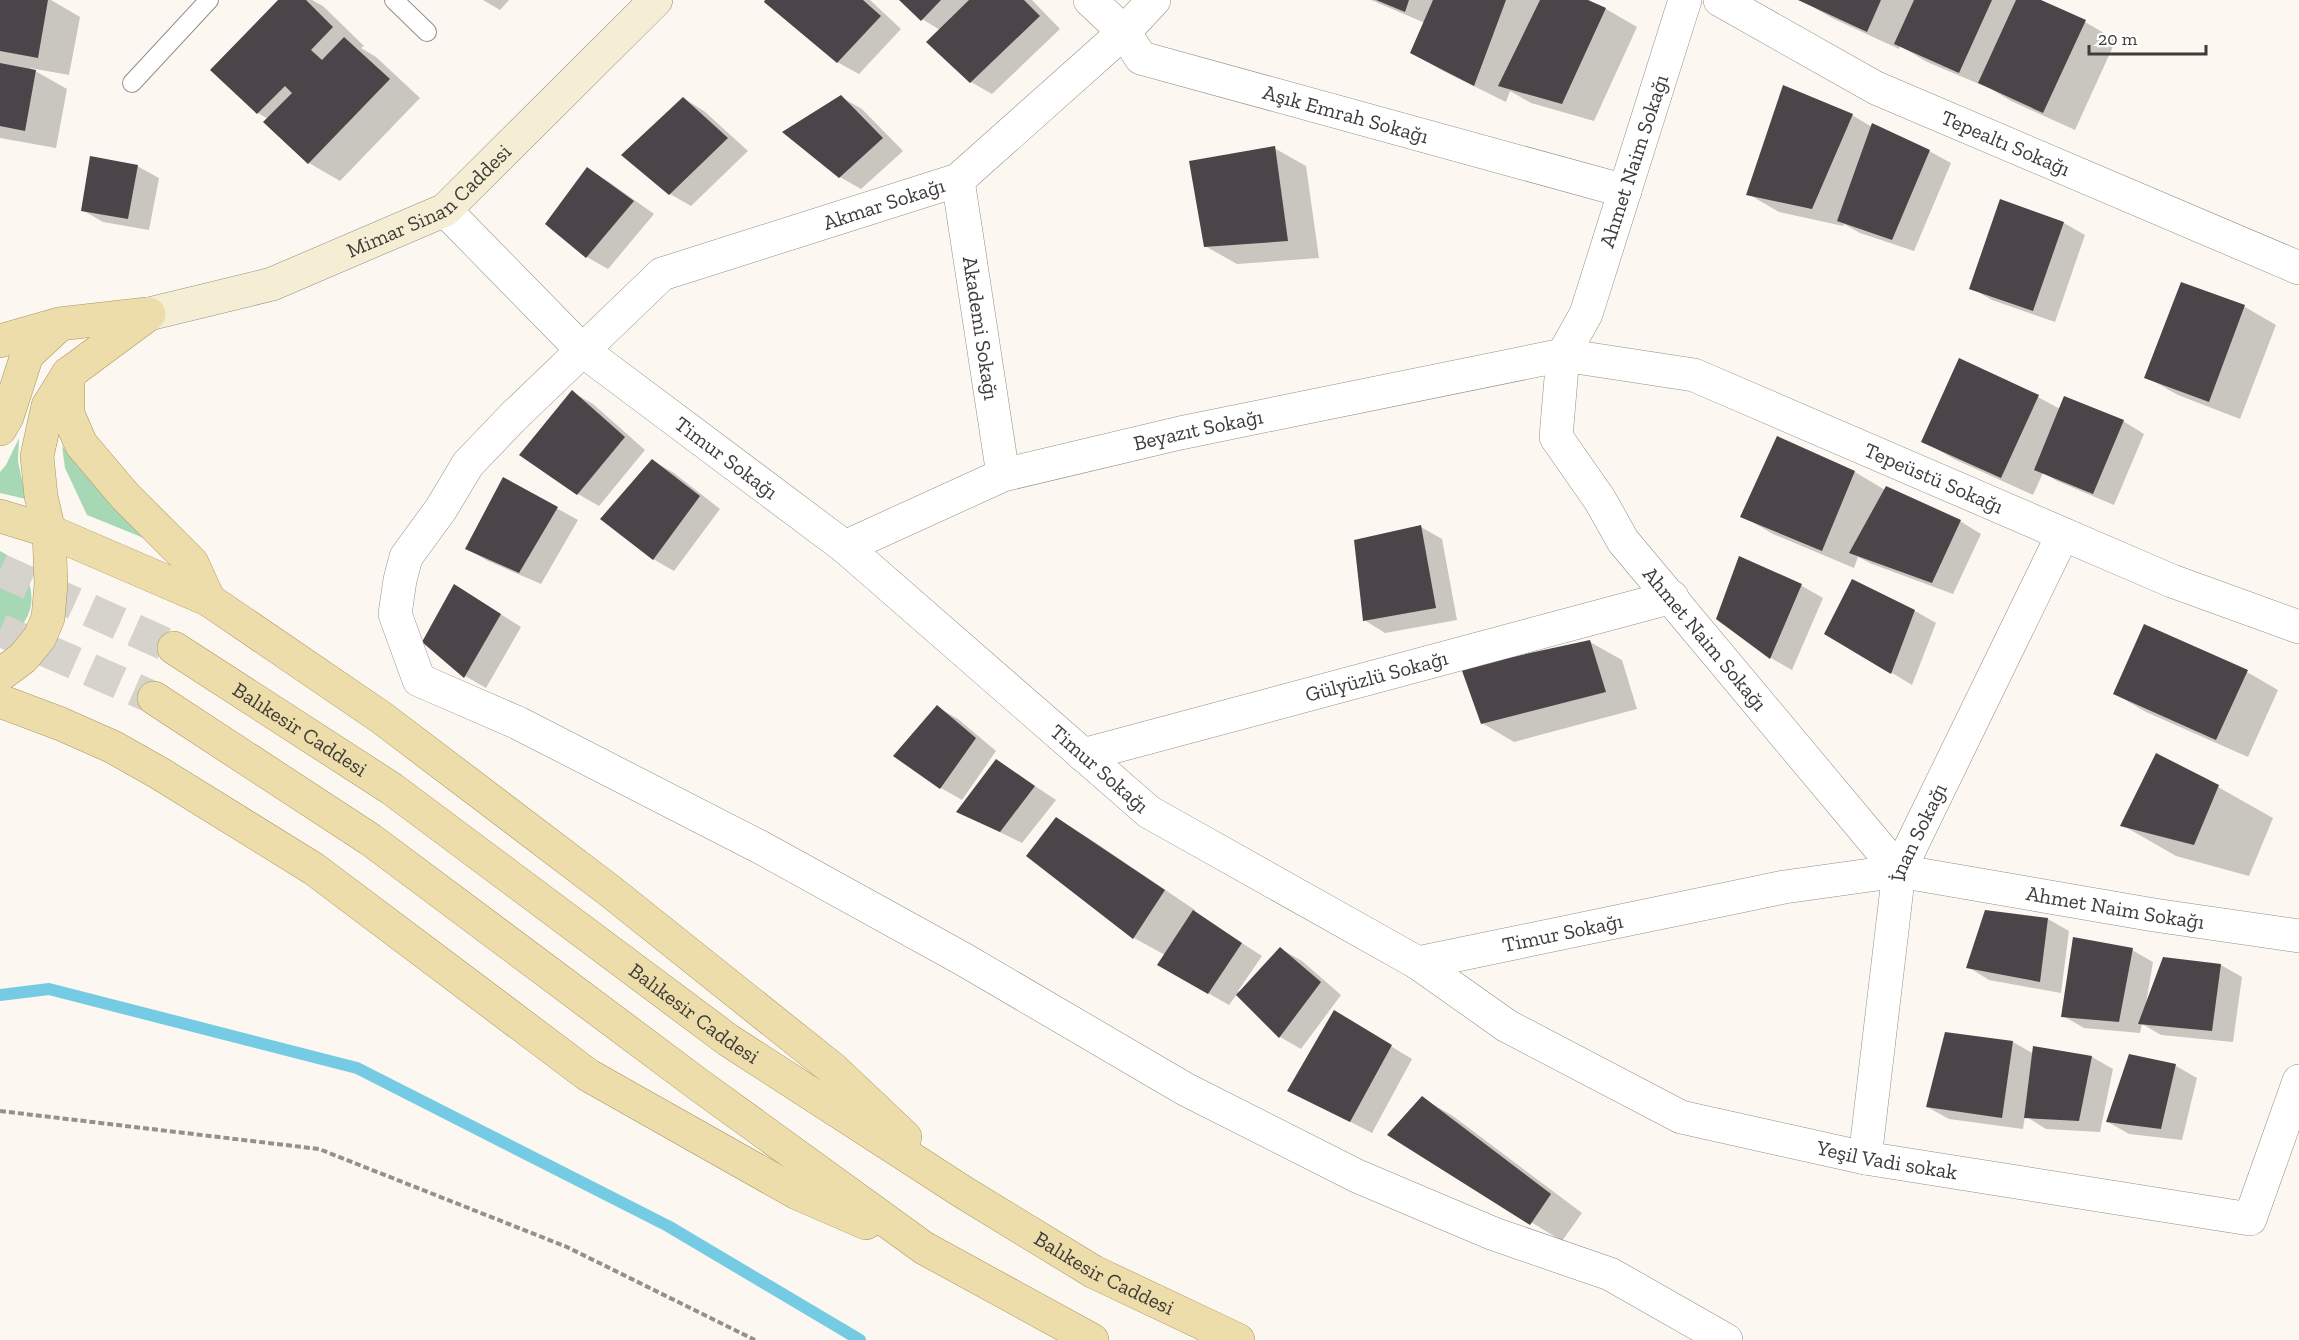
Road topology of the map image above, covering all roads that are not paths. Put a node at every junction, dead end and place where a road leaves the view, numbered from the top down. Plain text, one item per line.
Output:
1 (208, 0) edge
2 (394, 0) edge
3 (656, 0) edge
4 (1090, 0) edge
5 (1154, 0) edge
6 (1685, 0) edge
7 (1720, 0) edge
8 (427, 32) dead end
9 (1124, 32) junction
10 (132, 83) dead end
11 (958, 180) junction
12 (1625, 191) junction
13 (445, 210) junction
14 (2299, 268) edge
15 (149, 314) junction
16 (59, 324) junction
17 (0, 341) edge
18 (582, 350) junction
19 (1563, 355) junction
20 (68, 374) junction
21 (0, 429) edge
22 (1003, 475) junction
23 (0, 516) edge
24 (49, 531) junction
25 (2063, 534) junction
26 (845, 547) junction
27 (1672, 597) junction
28 (209, 600) junction
29 (2299, 627) edge
30 (174, 648) tunnel mouth
31 (0, 675) edge
32 (154, 698) tunnel mouth
33 (0, 701) edge
34 (1083, 755) junction
35 (1899, 871) junction
36 (2299, 936) edge
37 (1418, 963) junction
38 (2299, 1080) edge
39 (1864, 1158) junction
40 (963, 1192) junction
41 (924, 1248) junction
42 (1092, 1340) edge
43 (1238, 1340) edge
44 (1726, 1340) edge

1 - 10 lane
2 - 8 lane
3 - 13 main road, Mimar Sinan Caddesi
4 - 9 street, Aşık Emrah Sokağı
5 - 9 street, Akmar Sokağı
6 - 12 street, Ahmet Naim Sokağı
7 - 14 street, Tepealtı Sokağı
9 - 11 street, Akmar Sokağı
9 - 12 street, Aşık Emrah Sokağı
11 - 18 street, Akmar Sokağı
11 - 22 street, Akademi Sokağı
12 - 19 street, Ahmet Naim Sokağı
13 - 15 main road, Mimar Sinan Caddesi
13 - 18 street, Timur Sokağı
15 - 16 main road
15 - 20 main road
16 - 17 main road
16 - 21 main road
18 - 26 street, Timur Sokağı
18 - 44 street, Akmar Sokağı
19 - 22 street, Beyazıt Sokağı
19 - 25 street, Tepeüstü Sokağı
19 - 27 street, Ahmet Naim Sokağı
20 - 24 main road
20 - 28 main road
22 - 26 street, Beyazıt Sokağı
23 - 24 main road
24 - 28 main road
24 - 31 main road
25 - 29 street, Tepeüstü Sokağı
25 - 35 street, İnan Sokağı
26 - 34 street, Timur Sokağı
27 - 34 street, Gülyüzlü Sokağı
27 - 35 street, Ahmet Naim Sokağı
28 - 40 main road
30 - 40 main road, Balıkesir Caddesi
32 - 41 main road
33 - 41 main road
34 - 37 street, Timur Sokağı
35 - 36 street, Ahmet Naim Sokağı
35 - 37 street, Timur Sokağı
35 - 39 street, İnan Sokağı
37 - 39 street, Yeşil Vadi sokak
38 - 39 street, Yeşil Vadi sokak
40 - 43 main road, Balıkesir Caddesi
41 - 42 main road

